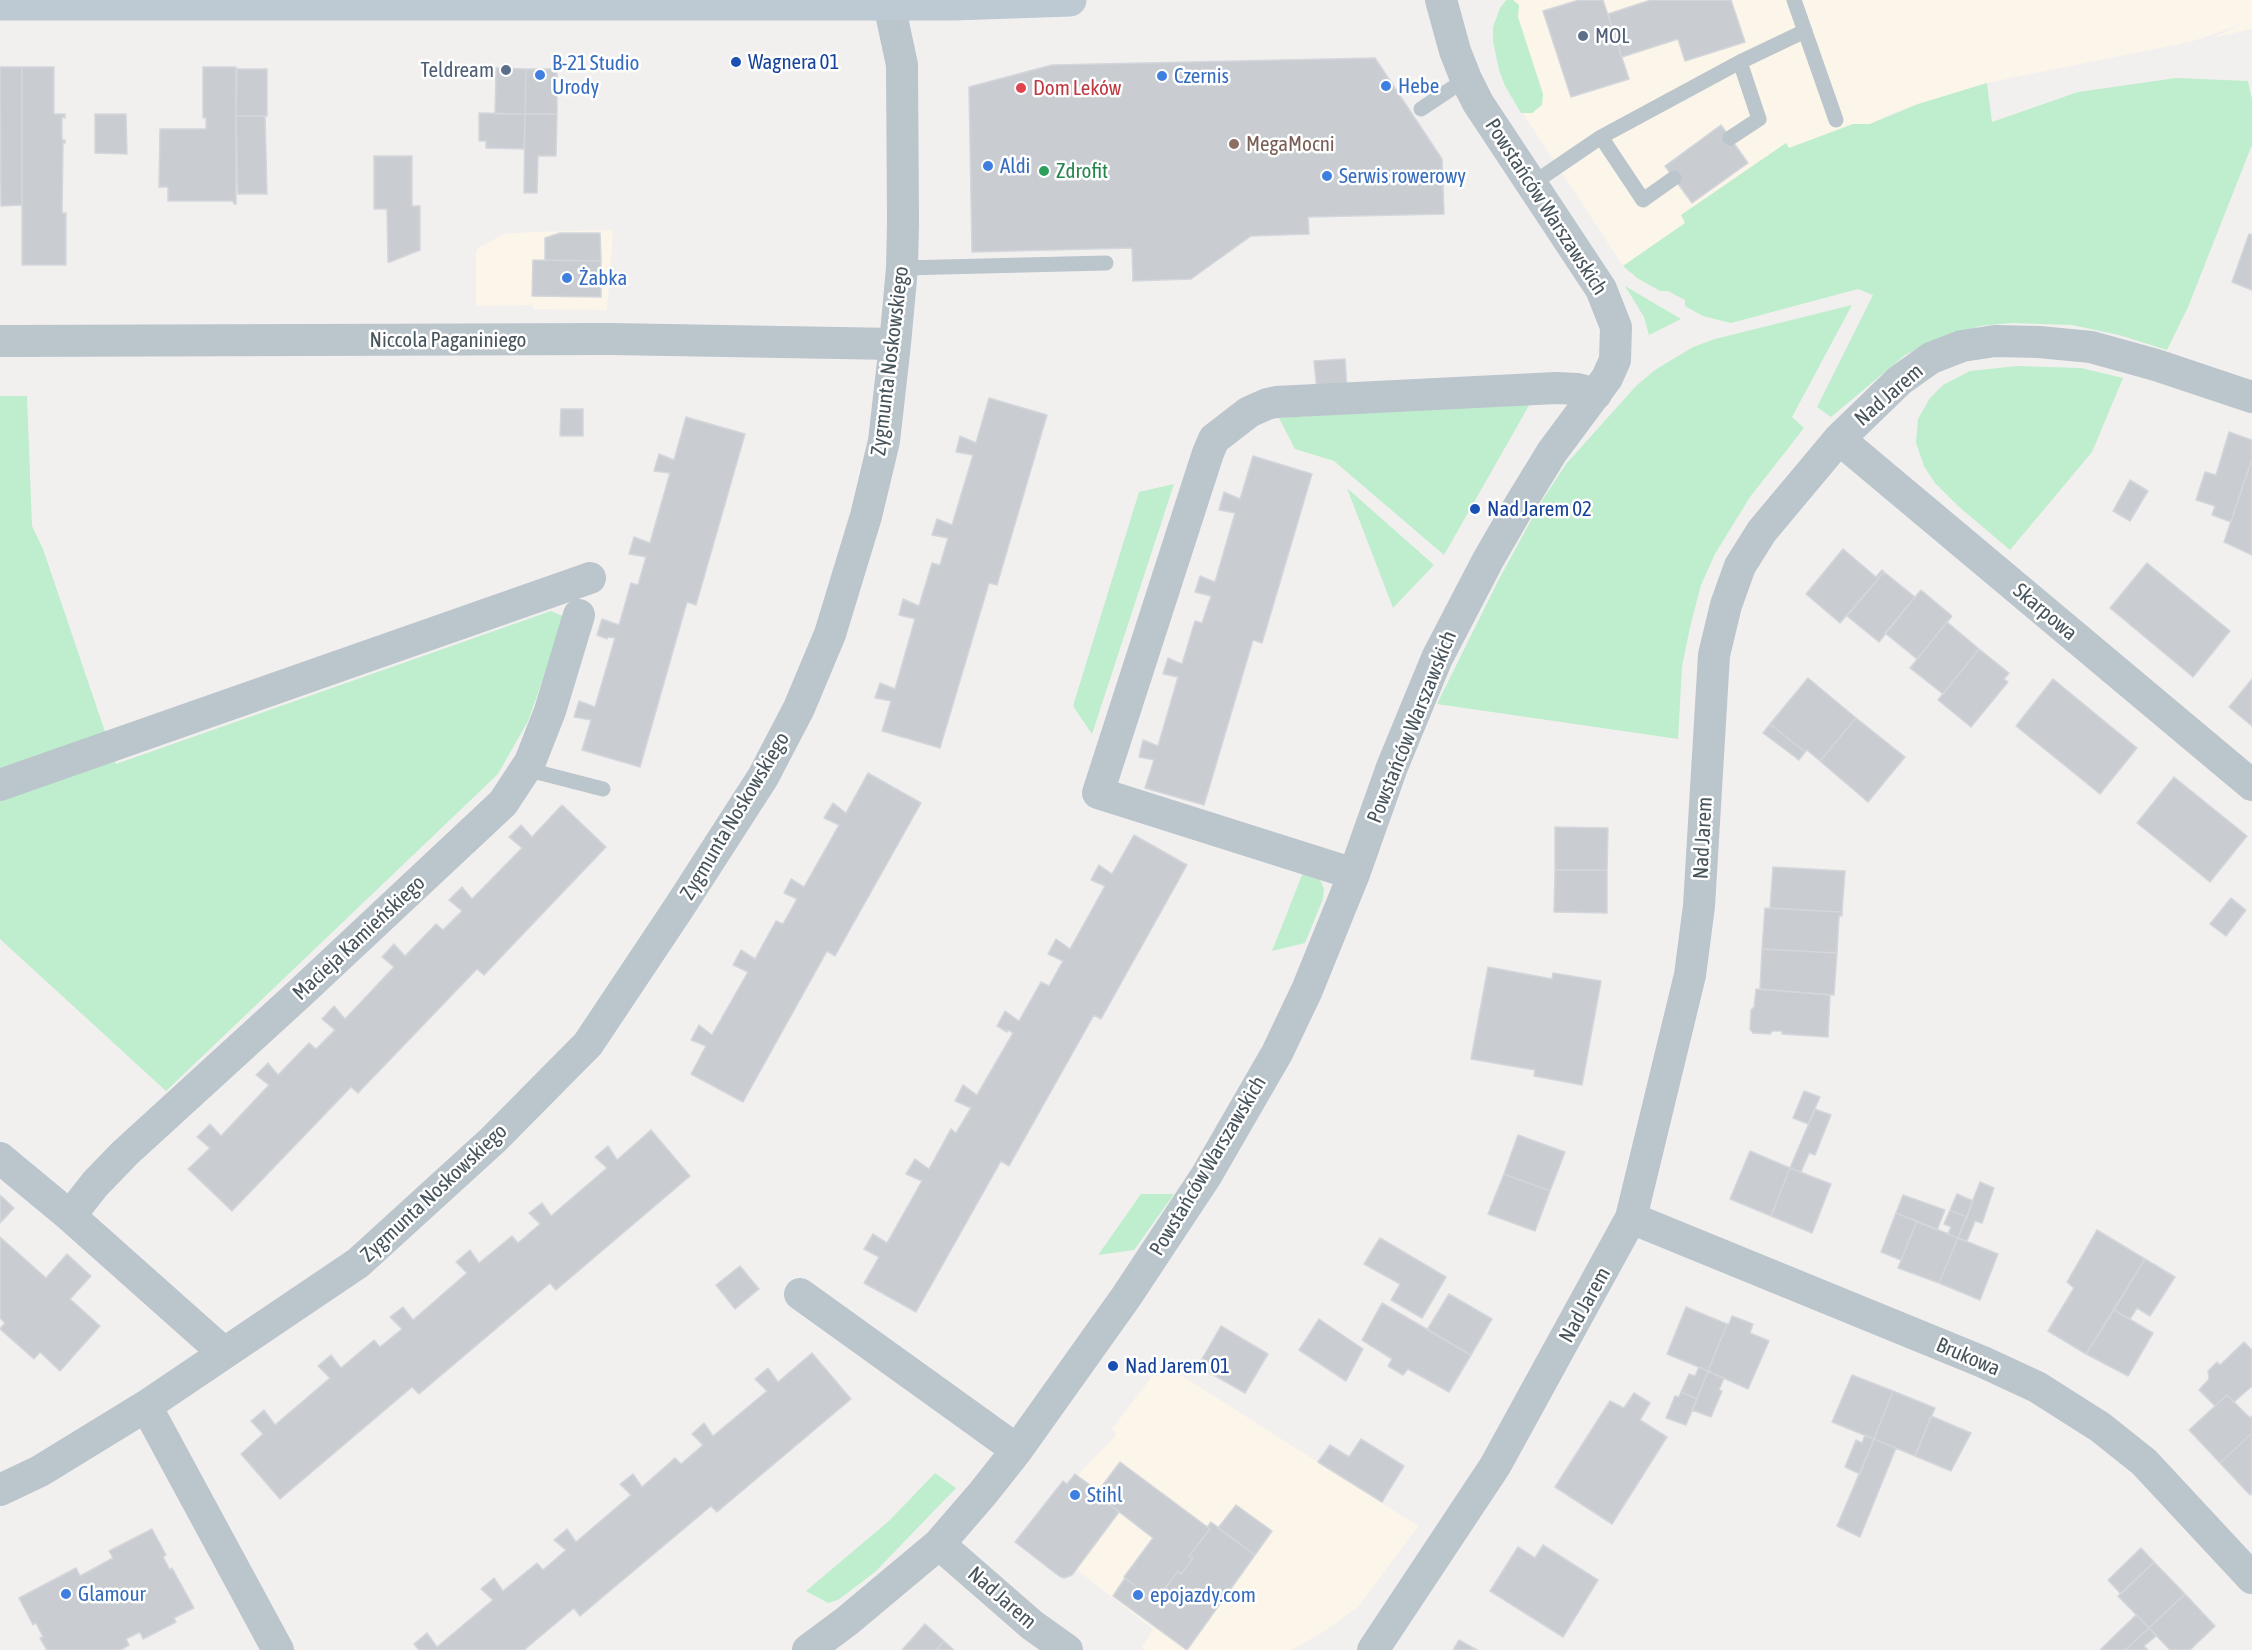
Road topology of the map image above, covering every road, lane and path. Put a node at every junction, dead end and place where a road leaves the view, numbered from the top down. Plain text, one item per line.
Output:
1 (1070, 0) edge
2 (1442, 0) edge
3 (1794, 0) edge
4 (996, 1) edge
5 (155, 2) edge
6 (889, 2) edge
7 (0, 4) edge
8 (1805, 31) junction
9 (1740, 62) junction
10 (1466, 79) junction
11 (1421, 109) dead end
12 (1836, 120) dead end
13 (1600, 137) junction
14 (1730, 138) dead end
15 (1674, 178) dead end
16 (1532, 184) junction
17 (1106, 263) dead end
18 (902, 268) junction
19 (0, 341) edge
20 (895, 344) junction
21 (1596, 394) junction
22 (2252, 397) edge
23 (1839, 440) junction
24 (590, 578) dead end
25 (579, 615) dead end
26 (525, 769) junction
27 (0, 785) edge
28 (2252, 785) edge
29 (603, 789) dead end
30 (1354, 874) junction
31 (0, 1158) edge
32 (70, 1216) junction
33 (1631, 1218) junction
34 (800, 1294) dead end
35 (224, 1353) junction
36 (146, 1406) junction
37 (1017, 1450) junction
38 (0, 1490) edge
39 (939, 1544) junction
40 (2252, 1578) edge
41 (278, 1650) edge
42 (808, 1650) edge
43 (1067, 1650) edge
44 (1372, 1650) edge

1 - 4 street
2 - 10 street, Powstańców Warszawskich
3 - 8 lane
4 - 6 street
5 - 6 street
5 - 7 street
6 - 18 street, Zygmunta Noskowskiego
8 - 9 lane
8 - 12 lane
9 - 13 lane
9 - 14 lane
10 - 11 lane
10 - 16 street, Powstańców Warszawskich
13 - 15 lane
13 - 16 lane
16 - 21 street, Powstańców Warszawskich
17 - 18 lane
18 - 20 street, Zygmunta Noskowskiego
19 - 20 street, Niccola Paganiniego
20 - 35 street, Zygmunta Noskowskiego
21 - 30 street, Powstańców Warszawskich
21 - 30 street
22 - 23 street, Nad Jarem
23 - 28 street, Skarpowa
23 - 33 street, Nad Jarem
24 - 27 street
25 - 26 street, Macieja Kamieńskiego
26 - 29 lane
26 - 32 street, Macieja Kamieńskiego
30 - 37 street, Powstańców Warszawskich
31 - 32 street
32 - 35 street
33 - 40 street, Brukowa
33 - 44 street, Nad Jarem
34 - 37 street
35 - 36 street, Zygmunta Noskowskiego
36 - 38 street, Zygmunta Noskowskiego
36 - 41 street
37 - 39 street, Powstańców Warszawskich
39 - 42 street, Powstańców Warszawskich
39 - 43 street, Nad Jarem

